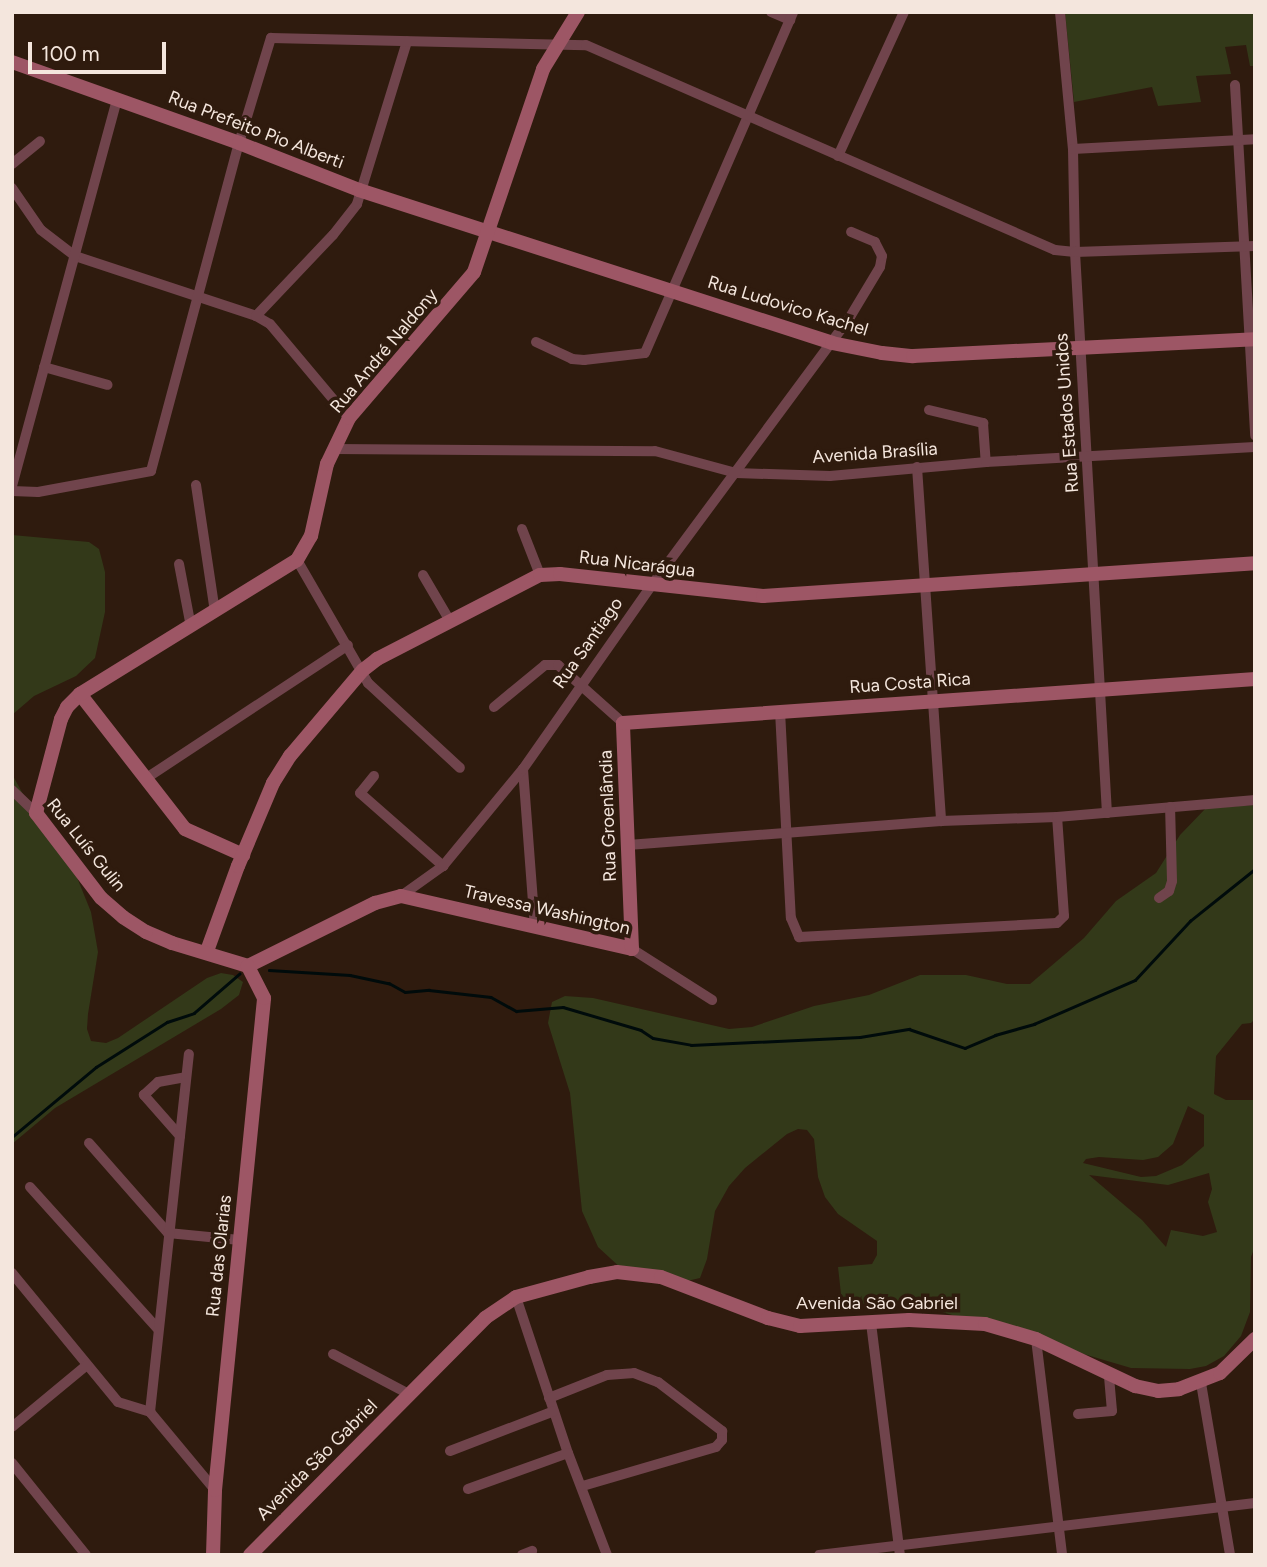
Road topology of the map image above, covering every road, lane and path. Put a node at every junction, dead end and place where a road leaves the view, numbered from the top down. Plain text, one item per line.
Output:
1 (578, 12) edge
2 (771, 12) edge
3 (904, 12) edge
4 (1060, 12) edge
5 (791, 16) edge
6 (407, 41) junction
7 (558, 44) junction
8 (14, 64) edge
9 (1235, 85) dead end
10 (117, 99) junction
11 (749, 118) junction
12 (1255, 139) edge
13 (1237, 140) junction
14 (40, 141) dead end
15 (239, 143) junction
16 (1073, 149) junction
17 (838, 156) junction
18 (12, 164) edge
19 (12, 188) edge
20 (359, 190) junction
21 (488, 232) junction
22 (850, 232) dead end
23 (1249, 246) edge
24 (1075, 253) junction
25 (75, 256) junction
26 (670, 290) junction
27 (197, 298) junction
28 (256, 316) junction
29 (1252, 339) edge
30 (536, 342) dead end
31 (832, 343) junction
32 (1080, 346) junction
33 (44, 367) junction
34 (108, 385) dead end
35 (929, 410) dead end
36 (348, 418) junction
37 (1255, 435) edge
38 (1255, 447) edge
39 (333, 449) junction
40 (1088, 456) junction
41 (986, 462) junction
42 (917, 467) junction
43 (736, 473) junction
44 (196, 485) dead end
45 (12, 488) edge
46 (522, 529) dead end
47 (297, 560) junction
48 (178, 564) dead end
49 (1255, 564) edge
50 (1093, 574) junction
51 (423, 575) dead end
52 (540, 575) junction
53 (925, 585) junction
54 (652, 586) junction
55 (215, 612) junction
56 (450, 621) junction
57 (191, 627) junction
58 (348, 645) junction
59 (363, 670) junction
60 (1255, 679) edge
61 (583, 684) junction
62 (1099, 692) junction
63 (80, 694) junction
64 (931, 701) junction
65 (494, 707) dead end
66 (780, 711) junction
67 (623, 723) junction
68 (460, 768) dead end
69 (523, 769) junction
70 (374, 776) dead end
71 (145, 779) junction
72 (12, 790) edge
73 (1255, 800) edge
74 (1170, 807) junction
75 (36, 813) junction
76 (1107, 813) junction
77 (1058, 817) junction
78 (941, 821) junction
79 (788, 832) junction
80 (628, 845) junction
81 (243, 855) junction
82 (443, 866) junction
83 (401, 896) junction
84 (1158, 898) dead end
85 (535, 927) junction
86 (632, 949) junction
87 (207, 951) junction
88 (248, 966) junction
89 (712, 1000) dead end
90 (189, 1054) dead end
91 (186, 1077) junction
92 (180, 1136) junction
93 (89, 1143) dead end
94 (30, 1187) dead end
95 (168, 1233) junction
96 (240, 1240) junction
97 (12, 1273) edge
98 (516, 1297) junction
99 (872, 1323) junction
100 (158, 1329) junction
101 (1036, 1339) junction
102 (1255, 1341) edge
103 (333, 1354) dead end
104 (87, 1365) junction
105 (1109, 1373) junction
106 (1201, 1382) junction
107 (409, 1394) junction
108 (549, 1398) junction
109 (554, 1411) junction
110 (150, 1412) junction
111 (1078, 1414) dead end
112 (12, 1427) edge
113 (450, 1451) dead end
114 (568, 1453) junction
115 (12, 1463) edge
116 (583, 1486) junction
117 (468, 1489) dead end
118 (215, 1490) junction
119 (1255, 1503) edge
120 (1224, 1506) junction
121 (1059, 1525) junction
122 (899, 1550) edge
123 (86, 1555) edge
124 (213, 1555) edge
125 (250, 1555) edge
126 (607, 1555) edge
127 (819, 1555) edge
128 (1062, 1555) edge
129 (1230, 1555) edge

1 - 7 main road, Rua André Naldony
2 - 5 street
3 - 17 street
4 - 16 street, Rua Estados Unidos
5 - 11 street
6 - 7 street
6 - 15 street
6 - 20 street
7 - 11 street
7 - 21 main road, Rua André Naldony
8 - 10 main road, Rua Prefeito Pio Alberti
9 - 13 street
10 - 15 main road, Rua Prefeito Pio Alberti
10 - 25 street
11 - 17 street
11 - 26 street
12 - 13 street
13 - 16 street
13 - 23 street
14 - 18 street
15 - 20 main road, Rua Prefeito Pio Alberti
15 - 27 street
16 - 24 street, Rua Estados Unidos
17 - 24 street
19 - 25 street
20 - 21 main road, Rua Prefeito Pio Alberti
20 - 28 street
21 - 26 main road, Rua Ludovico Kachel
21 - 36 main road, Rua André Naldony
22 - 31 street, Rua Santiago
23 - 24 street
23 - 29 street
24 - 32 street, Rua Estados Unidos
25 - 27 street
25 - 33 street
26 - 30 street
26 - 31 main road, Rua Ludovico Kachel
27 - 28 street
27 - 45 street
28 - 36 street
29 - 32 main road, Rua Ludovico Kachel
29 - 37 street
31 - 32 main road, Rua Ludovico Kachel
31 - 43 street, Rua Santiago
32 - 40 street, Rua Estados Unidos
33 - 34 street
33 - 45 street
35 - 41 street
36 - 39 main road, Rua André Naldony
38 - 40 street, Avenida Brasília
39 - 43 street, Avenida Brasília
39 - 47 main road, Rua André Naldony
40 - 41 street, Avenida Brasília
40 - 50 street, Rua Estados Unidos
41 - 42 street, Avenida Brasília
42 - 43 street, Avenida Brasília
42 - 53 street
43 - 54 street, Rua Santiago
44 - 55 street
46 - 52 street
47 - 55 main road
47 - 58 street
48 - 57 street
49 - 50 main road, Rua Nicarágua
50 - 53 main road, Rua Nicarágua
50 - 62 street, Rua Estados Unidos
51 - 56 street
52 - 54 main road, Rua Nicarágua
52 - 56 main road, Rua Nicarágua
53 - 54 main road, Rua Nicarágua
53 - 64 street
54 - 61 street, Rua Santiago
55 - 57 main road
56 - 59 main road, Rua Nicarágua
57 - 63 main road
58 - 59 street
58 - 71 street
59 - 68 street
59 - 81 main road, Rua Nicarágua
60 - 62 main road, Rua Costa Rica
61 - 65 street
61 - 67 street
61 - 69 street, Rua Santiago
62 - 64 main road, Rua Costa Rica
62 - 76 street, Rua Estados Unidos
63 - 71 main road
63 - 75 main road
64 - 66 main road, Rua Costa Rica
64 - 78 street
66 - 67 main road, Rua Costa Rica
66 - 79 street
67 - 80 main road, Rua Groenlândia
69 - 82 street, Rua Santiago
69 - 85 street
70 - 82 street
71 - 81 main road
72 - 75 street, Rua Luís Gulin
73 - 74 street
74 - 76 street
74 - 84 street
75 - 87 main road, Rua Luís Gulin
76 - 77 street
77 - 78 street
77 - 79 street
78 - 79 street
79 - 80 street
80 - 86 main road, Rua Groenlândia
81 - 87 main road, Rua Nicarágua
82 - 83 street, Rua Santiago
83 - 85 main road, Travessa Washington
83 - 88 main road, Rua Santiago
85 - 86 main road, Travessa Washington
86 - 89 street, Travessa Washington
87 - 88 main road, Rua Luís Gulin
88 - 96 main road, Rua das Olarias
90 - 91 street
91 - 92 street
91 - 92 street
92 - 95 street
93 - 95 street
94 - 100 street
95 - 96 street
95 - 100 street
96 - 118 main road, Rua das Olarias
97 - 104 street
98 - 99 main road, Avenida São Gabriel
98 - 107 main road, Avenida São Gabriel
98 - 108 street
99 - 101 main road, Avenida São Gabriel
99 - 122 street
100 - 110 street
101 - 105 main road, Avenida São Gabriel
101 - 121 street
102 - 106 main road, Avenida São Gabriel
103 - 107 street
104 - 110 street
104 - 112 street
105 - 106 main road, Avenida São Gabriel
105 - 111 street
106 - 120 street
107 - 125 main road, Avenida São Gabriel
108 - 109 street
108 - 116 street
109 - 113 street
109 - 114 street
110 - 118 street
114 - 116 street
114 - 117 street
115 - 123 street
116 - 126 street
118 - 124 main road, Rua das Olarias
119 - 120 street
120 - 121 street
120 - 129 street
121 - 122 street
121 - 128 street
122 - 127 street

